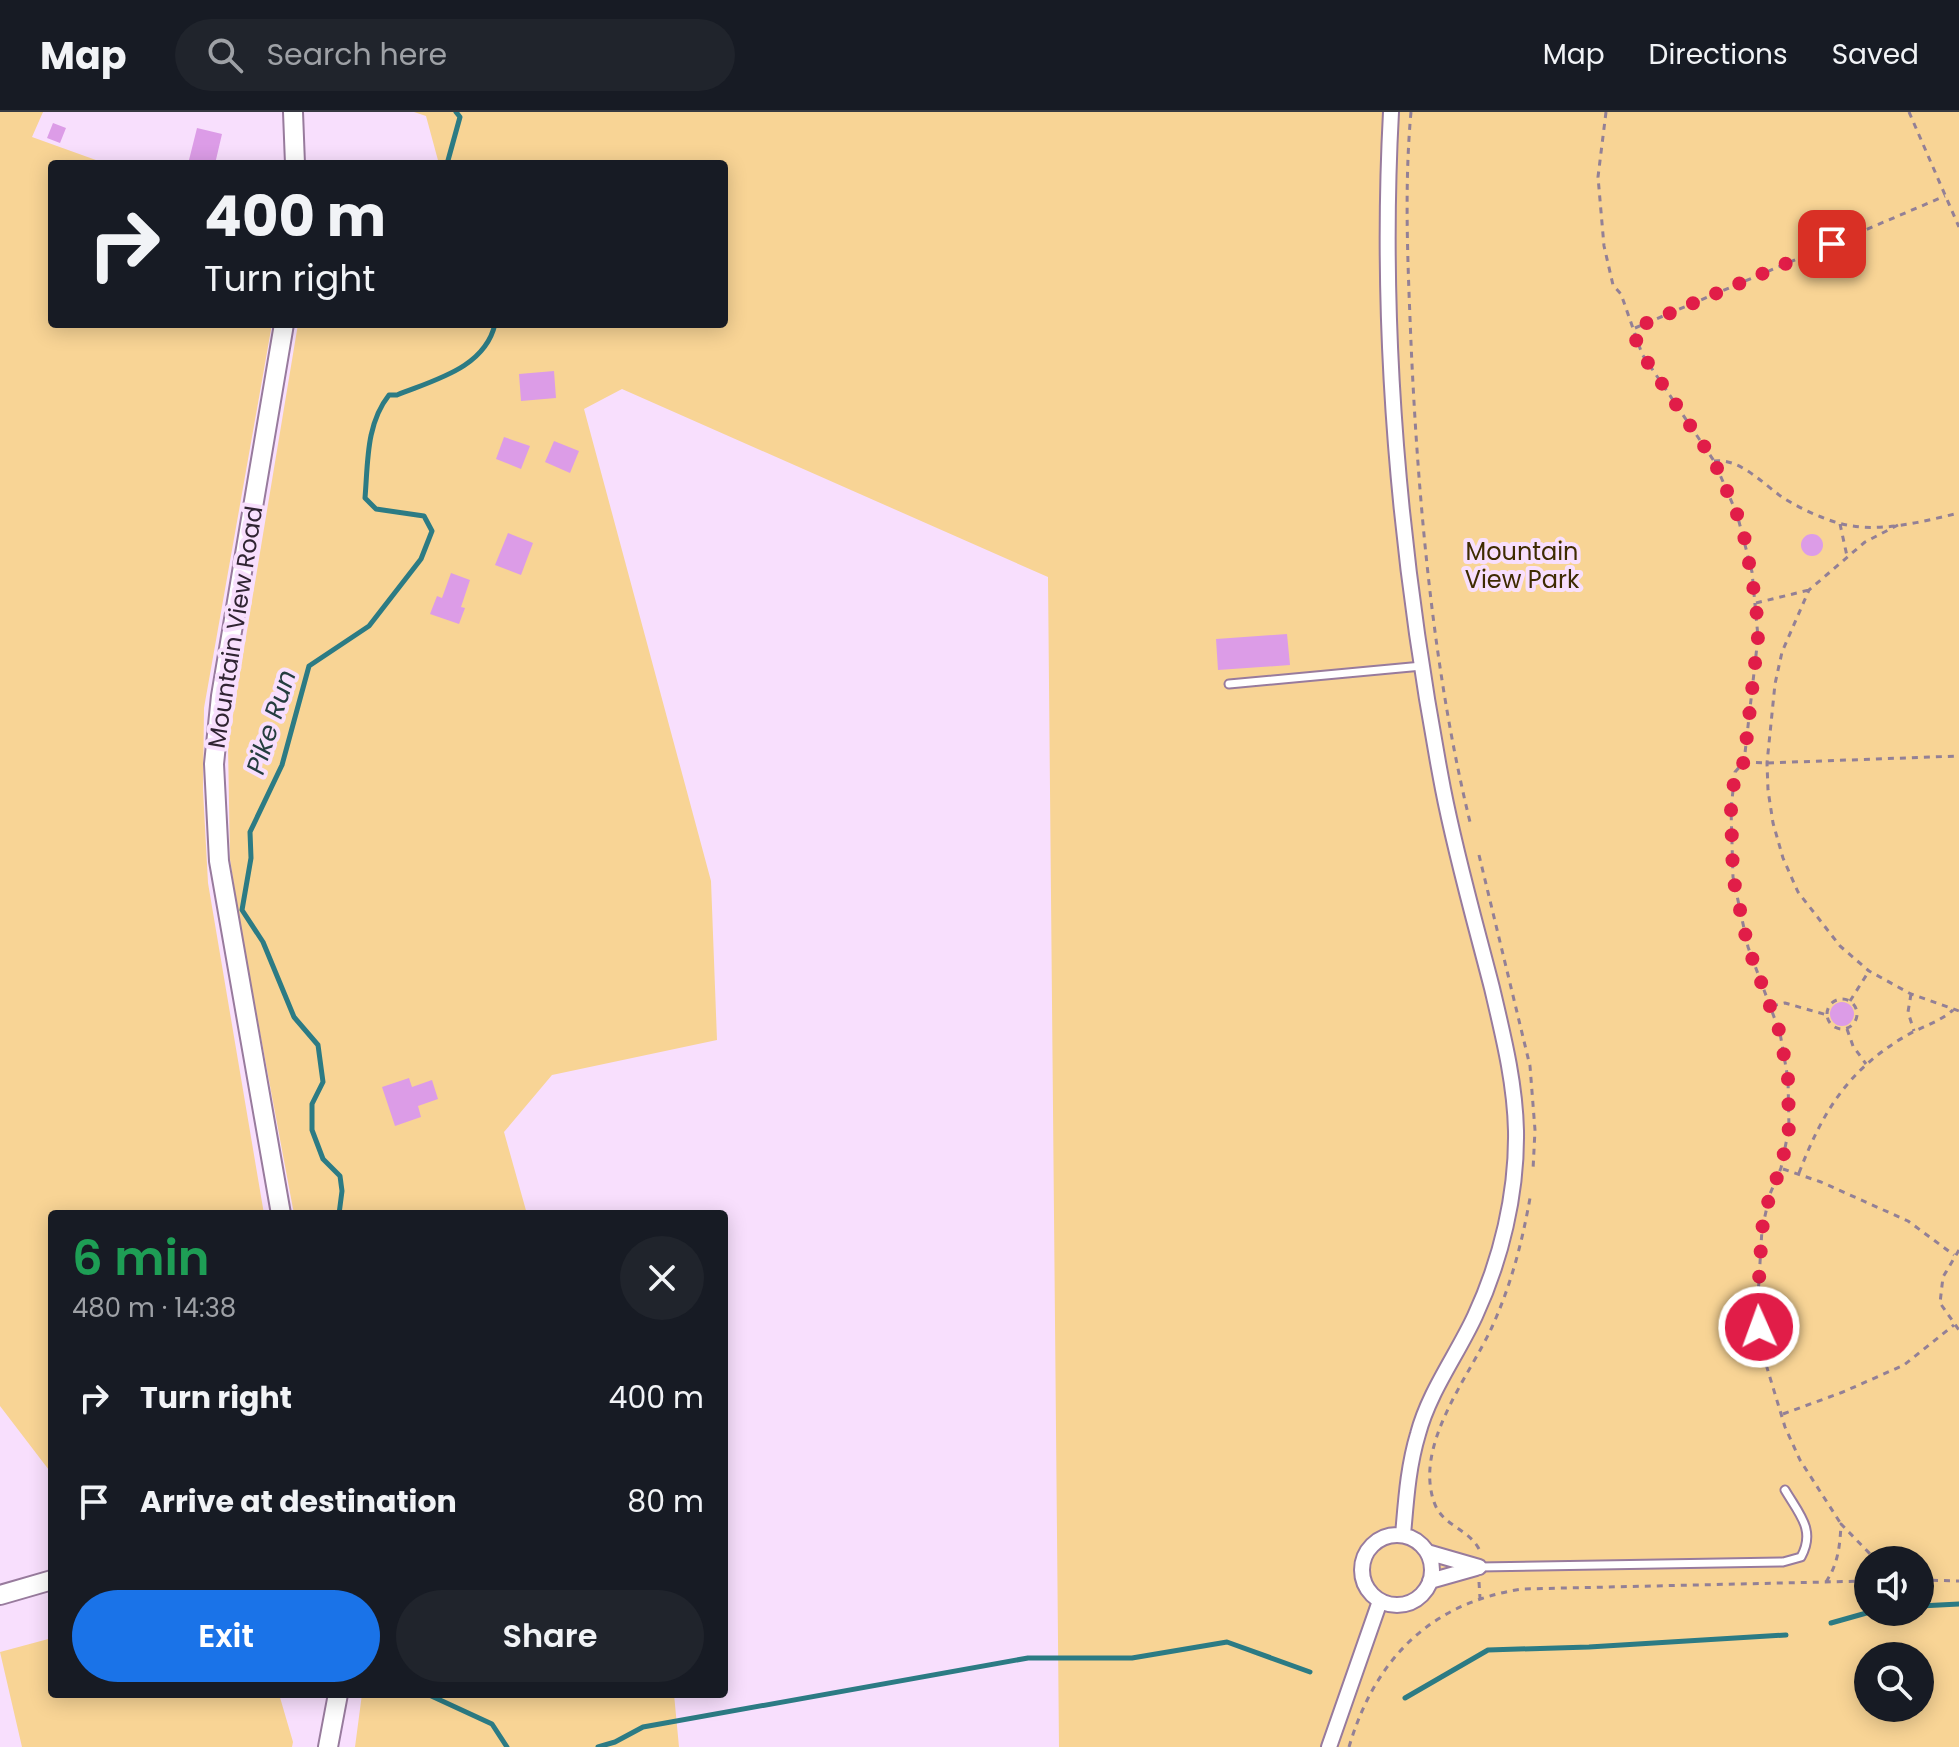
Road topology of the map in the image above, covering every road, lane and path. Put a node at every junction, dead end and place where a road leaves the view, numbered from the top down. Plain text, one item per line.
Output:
1 (293, 112) edge
2 (1391, 112) edge
3 (1411, 112) edge
4 (1606, 112) edge
5 (1909, 112) edge
6 (295, 160) edge
7 (1945, 196) junction
8 (1959, 227) edge
9 (283, 328) edge
10 (1635, 328) junction
11 (1714, 461) junction
12 (1959, 513) edge
13 (1840, 523) junction
14 (1898, 525) junction
15 (1847, 556) junction
16 (1809, 590) junction
17 (1756, 603) junction
18 (1422, 666) junction
19 (1229, 684) dead end
20 (1959, 756) edge
21 (1744, 762) junction
22 (1767, 763) junction
23 (1471, 826) dead end
24 (1869, 971) junction
25 (1911, 994) junction
26 (1850, 1001) junction
27 (1772, 1006) junction
28 (1953, 1010) junction
29 (1959, 1011) edge
30 (1827, 1015) junction
31 (1847, 1029) junction
32 (1914, 1031) junction
33 (1866, 1064) junction
34 (1781, 1168) junction
35 (1799, 1173) junction
36 (1530, 1198) dead end
37 (280, 1210) edge
38 (1959, 1250) edge
39 (1954, 1255) junction
40 (1954, 1325) junction
41 (1959, 1330) edge
42 (1783, 1414) junction
43 (1785, 1490) dead end
44 (1841, 1524) junction
45 (1403, 1535) junction
46 (1862, 1546) edge
47 (1427, 1552) junction
48 (1479, 1567) junction
49 (1934, 1580) edge
50 (48, 1581) edge
51 (1430, 1581) junction
52 (1854, 1581) edge
53 (1959, 1581) edge
54 (1826, 1582) junction
55 (0, 1595) edge
56 (1480, 1598) junction
57 (1380, 1601) junction
58 (337, 1698) edge
59 (328, 1747) edge
60 (1329, 1747) edge
61 (1349, 1747) edge

1 - 6 street
2 - 18 street
3 - 23 path
4 - 10 path
5 - 7 path
7 - 8 path
7 - 10 path
9 - 37 street, Mountain View Road
10 - 11 path
11 - 13 path
11 - 17 path
12 - 14 path
13 - 14 path
13 - 15 path
14 - 15 path
15 - 16 path
16 - 17 path
16 - 22 path
17 - 21 path
18 - 19 lane
18 - 45 street
20 - 22 path
21 - 22 path
21 - 27 path
22 - 24 path
24 - 25 path
24 - 26 path
25 - 28 path
25 - 32 path
26 - 30 path
26 - 31 path
27 - 30 path
27 - 34 path
28 - 29 path
28 - 32 path
30 - 31 path
31 - 33 path
32 - 33 path
33 - 35 path
34 - 35 path
34 - 42 path
35 - 39 path
36 - 48 path
38 - 39 path
39 - 40 path
40 - 41 path
40 - 42 path
42 - 44 path
43 - 48 lane
44 - 46 path
44 - 54 path
45 - 47 street
45 - 57 street
47 - 48 street
47 - 51 street
48 - 51 street
48 - 56 path
49 - 53 path
50 - 55 street
51 - 57 street
52 - 54 path
54 - 56 path
56 - 61 path
57 - 60 street
58 - 59 street

